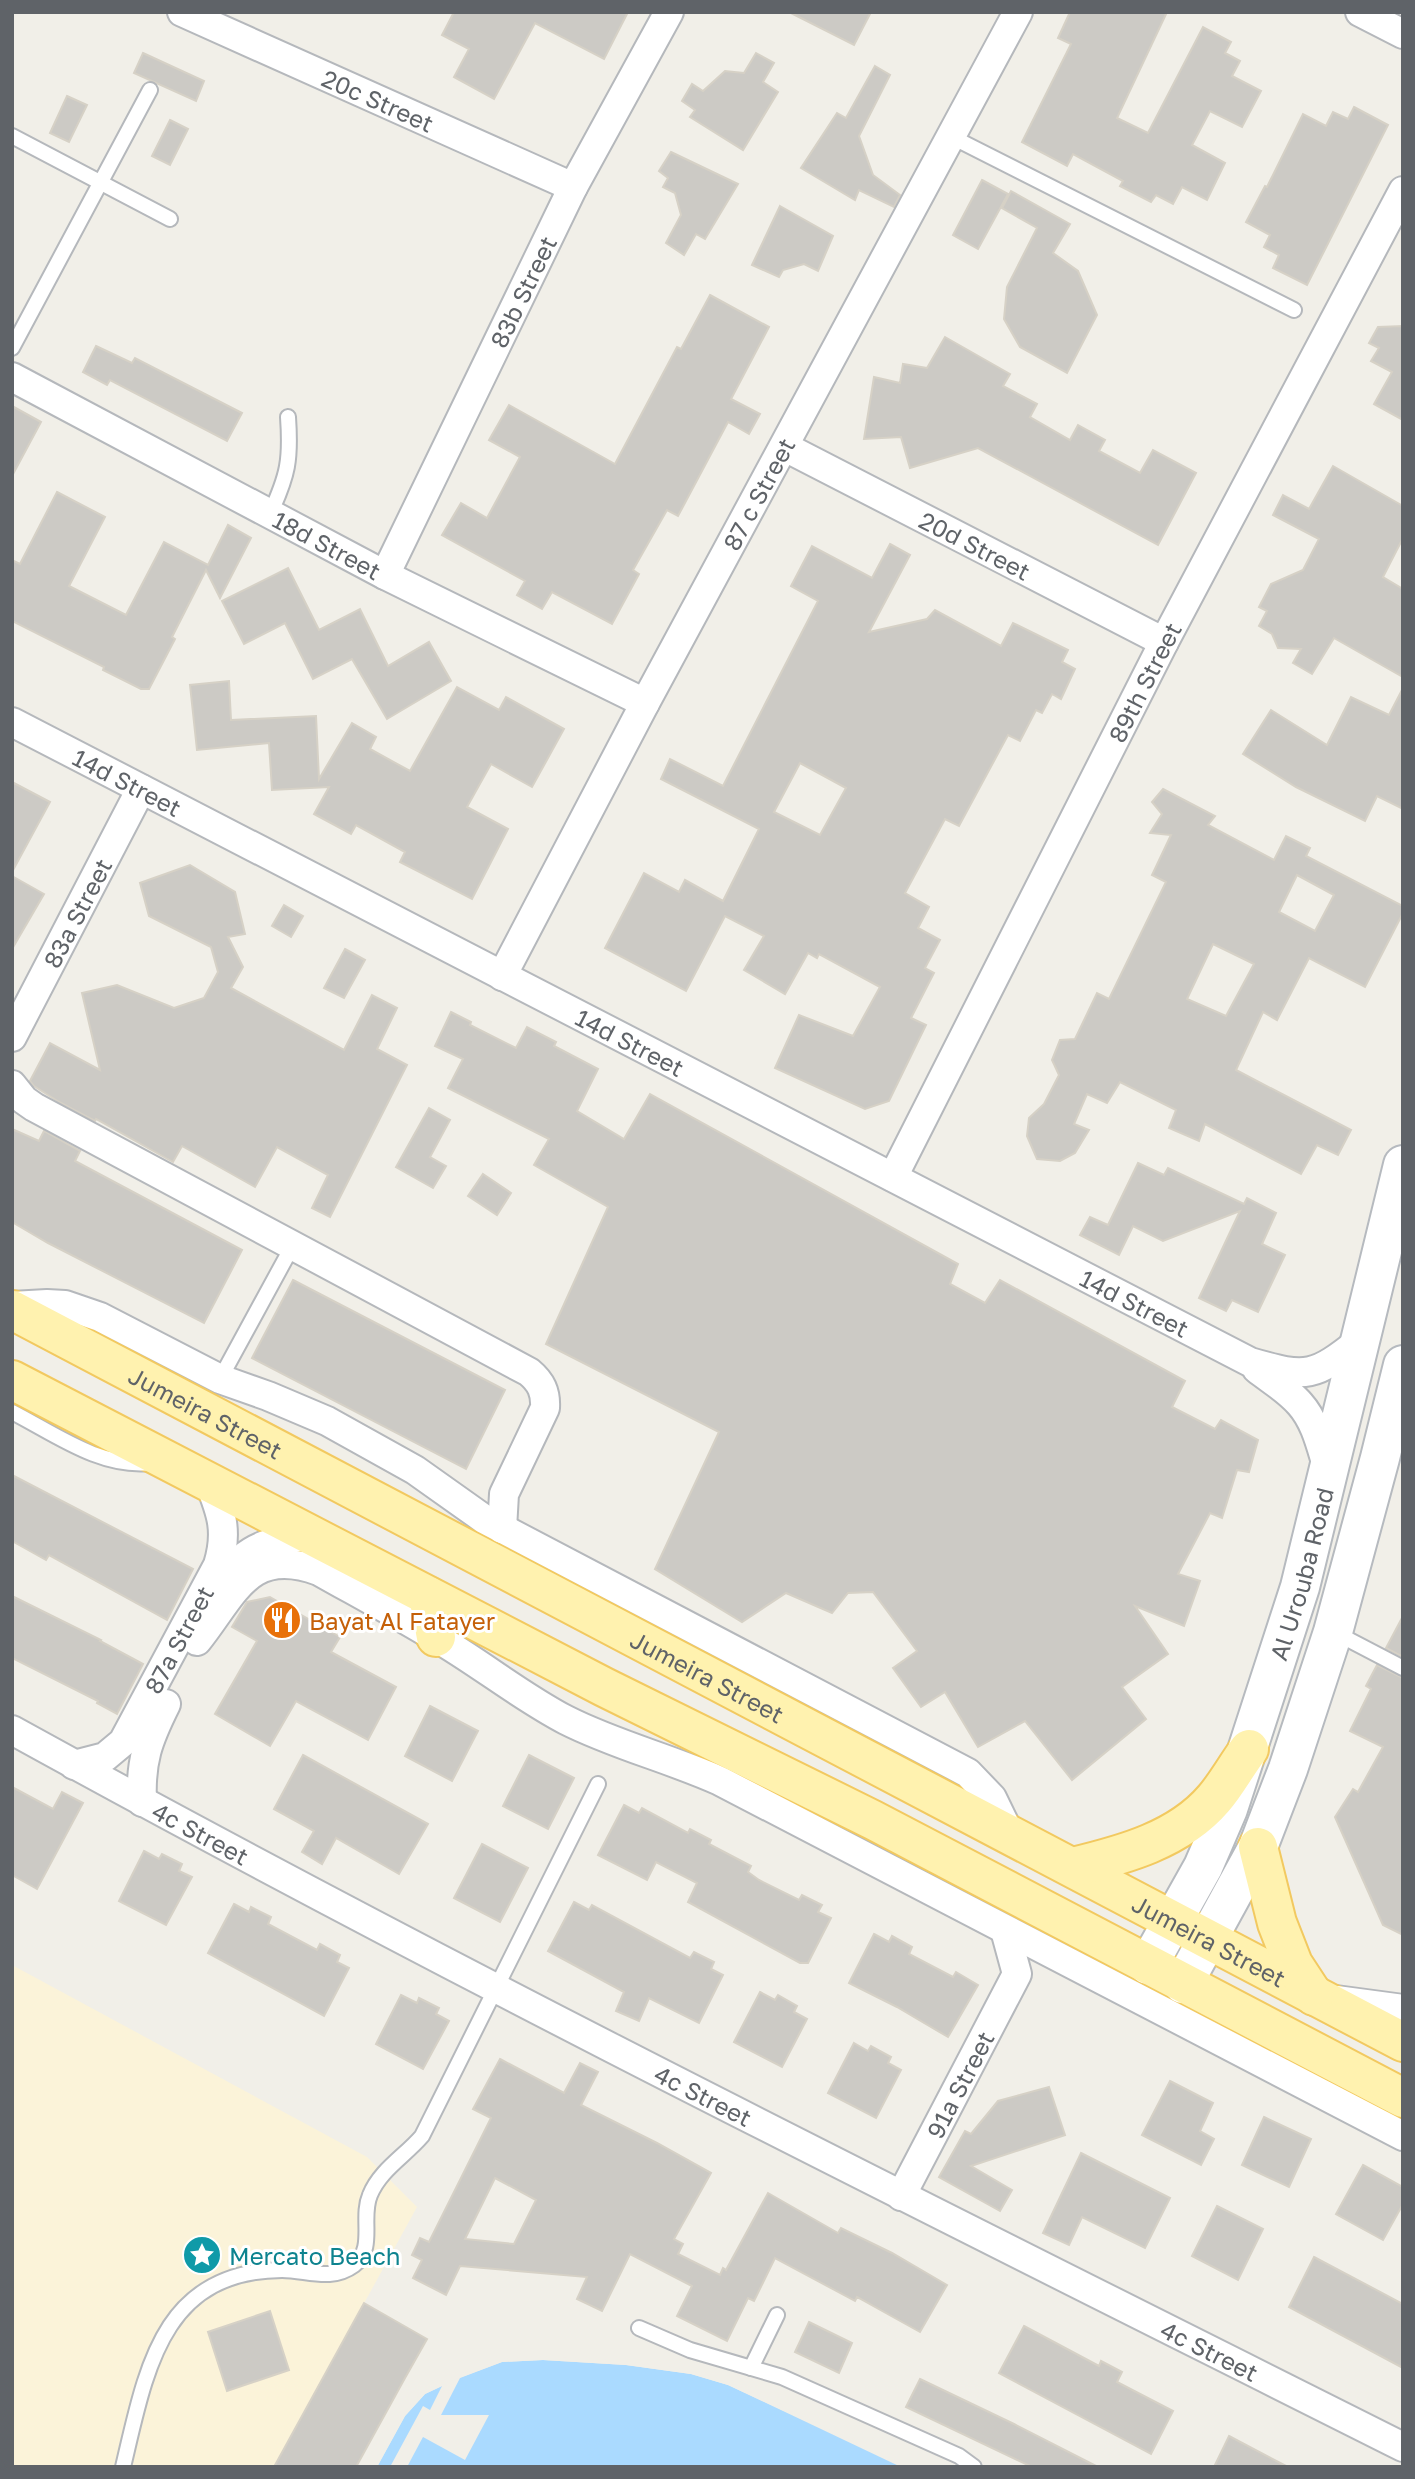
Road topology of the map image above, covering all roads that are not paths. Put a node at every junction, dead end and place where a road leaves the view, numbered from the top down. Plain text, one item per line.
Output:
1 (182, 12) edge
2 (669, 12) edge
3 (1018, 12) edge
4 (1360, 12) edge
5 (1403, 34) edge
6 (150, 89) dead end
7 (12, 136) edge
8 (950, 136) junction
9 (101, 183) junction
10 (573, 187) junction
11 (1403, 191) edge
12 (170, 219) dead end
13 (1294, 310) dead end
14 (12, 348) edge
15 (12, 377) edge
16 (288, 417) dead end
17 (785, 447) junction
18 (270, 514) junction
19 (385, 575) junction
20 (1164, 642) junction
21 (645, 703) junction
22 (12, 722) edge
23 (141, 789) junction
24 (502, 976) junction
25 (16, 1020) edge
26 (12, 1085) edge
27 (1403, 1165) edge
28 (893, 1177) junction
29 (293, 1245) junction
30 (12, 1308) edge
31 (1361, 1340) junction
32 (1250, 1362) junction
33 (1403, 1365) edge
34 (220, 1379) junction
35 (12, 1380) edge
36 (12, 1412) edge
37 (171, 1462) junction
38 (1329, 1471) junction
39 (209, 1482) junction
40 (502, 1528) junction
41 (312, 1535) junction
42 (428, 1595) junction
43 (1333, 1632) junction
44 (436, 1637) junction
45 (197, 1641) junction
46 (1403, 1668) edge
47 (12, 1730) edge
48 (1249, 1749) junction
49 (74, 1765) junction
50 (597, 1784) dead end
51 (142, 1802) junction
52 (1009, 1833) junction
53 (1258, 1847) junction
54 (1073, 1867) junction
55 (1173, 1920) junction
56 (1005, 1930) junction
57 (1208, 1940) junction
58 (1065, 1961) junction
59 (1148, 1965) junction
60 (1017, 1973) junction
61 (1183, 1984) junction
62 (494, 1987) junction
63 (1314, 1996) junction
64 (1403, 2009) edge
65 (1403, 2042) edge
66 (1403, 2098) edge
67 (1403, 2136) edge
68 (901, 2196) junction
69 (776, 2315) dead end
70 (639, 2328) dead end
71 (751, 2368) junction
72 (1403, 2447) edge
73 (123, 2467) edge
74 (974, 2467) edge

1 - 10 street, 20c Street
2 - 10 street, 83b Street
3 - 8 street, 87 c Street
4 - 5 street
6 - 9 lane
7 - 9 lane
8 - 13 lane
8 - 17 street, 87 c Street
9 - 12 lane
9 - 14 lane
10 - 19 street, 83b Street
11 - 20 street, 89th Street
15 - 18 street, 18d Street
16 - 18 lane
17 - 20 street, 20d Street
17 - 21 street, 87 c Street
18 - 19 street, 18d Street
19 - 21 street, 18d Street
20 - 28 street, 89th Street
21 - 24 street, 87 c Street
22 - 23 street, 14d Street
23 - 24 street, 14d Street
23 - 25 street, 83a Street
24 - 28 street, 14d Street
26 - 29 street
27 - 31 main road, Al Urouba Road
28 - 32 street, 14d Street
29 - 34 lane
29 - 40 street
30 - 34 street
30 - 52 main road, Jumeira Street
31 - 32 street, 14d Street
31 - 38 main road, Al Urouba Road
32 - 38 street, 14d Street
33 - 43 main road, Al Urouba Road
34 - 40 street
35 - 37 main road, Jumeira Street
36 - 37 lane
37 - 39 main road, Jumeira Street
38 - 48 main road, Al Urouba Road
39 - 41 main road, Jumeira Street
39 - 49 street, 87a Street
40 - 52 street
41 - 42 main road, Jumeira Street
41 - 45 street, 87a Street
42 - 44 main road
42 - 59 main road, Jumeira Street
43 - 46 lane
43 - 53 main road, Al Urouba Road
44 - 45 street
44 - 56 street
45 - 51 street, 87a Street
47 - 49 street, 4c Street
48 - 54 main road
48 - 55 main road, Al Urouba Road
49 - 51 street, 4c Street
50 - 62 lane
51 - 62 street, 4c Street
52 - 54 main road, Jumeira Street
53 - 57 main road, Al Urouba Road
53 - 63 main road
54 - 55 main road, Jumeira Street
55 - 57 main road, Jumeira Street
55 - 59 main road, Al Urouba Road
56 - 58 street
56 - 60 street
57 - 61 main road, Al Urouba Road
57 - 63 main road, Jumeira Street
58 - 60 street
58 - 67 street
59 - 61 main road, Jumeira Street
60 - 68 street, 91a Street
61 - 66 main road, Jumeira Street
62 - 68 street, 4c Street
62 - 73 lane
63 - 64 street
63 - 65 main road, Jumeira Street
68 - 72 street, 4c Street
69 - 71 lane
70 - 71 lane
71 - 74 lane

